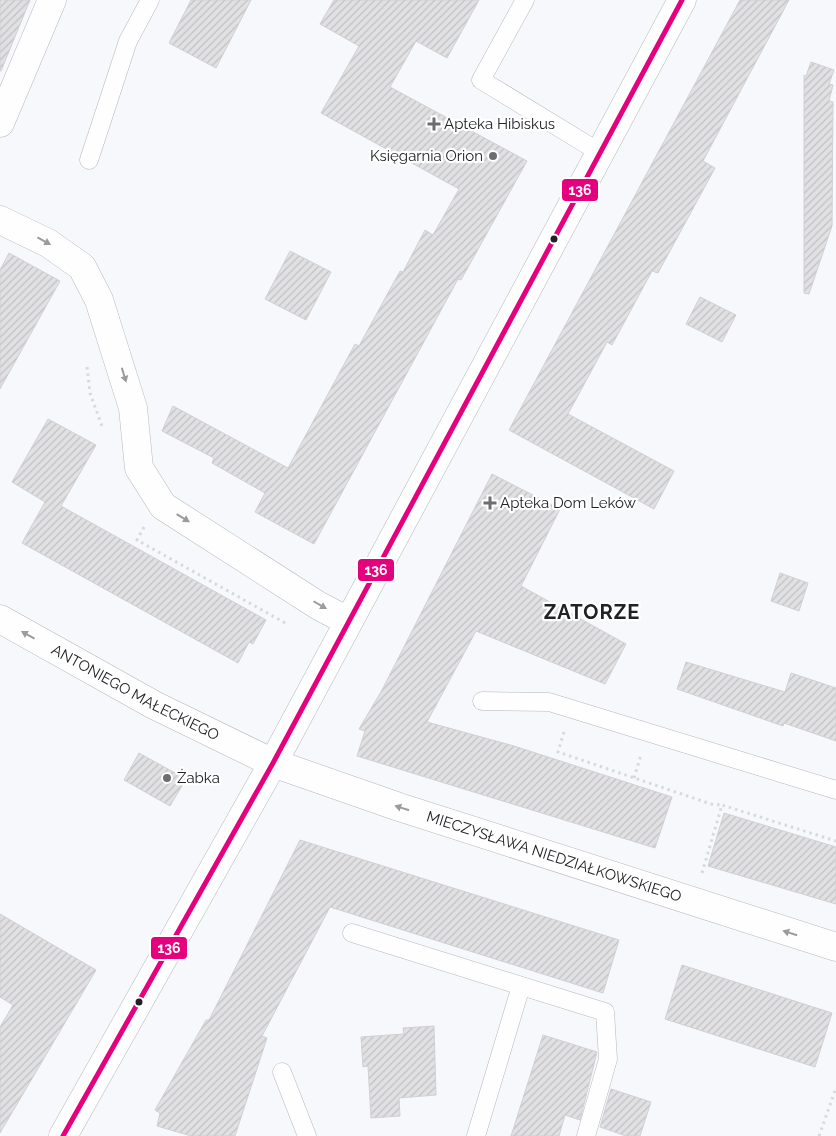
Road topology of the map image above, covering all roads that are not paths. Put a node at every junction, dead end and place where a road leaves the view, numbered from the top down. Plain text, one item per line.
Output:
1 (52, 0) edge
2 (150, 0) edge
3 (525, 0) edge
4 (682, 0) edge
5 (0, 123) edge
6 (599, 152) junction
7 (89, 160) dead end
8 (2, 217) edge
9 (0, 619) edge
10 (348, 621) junction
11 (482, 701) dead end
12 (273, 762) junction
13 (836, 790) edge
14 (352, 933) dead end
15 (836, 948) edge
16 (521, 986) junction
17 (282, 1072) dead end
18 (63, 1136) edge
19 (308, 1136) edge
20 (476, 1136) edge
21 (586, 1136) edge

1 - 5 street
2 - 7 lane
3 - 6 lane
4 - 6 street
6 - 10 street
8 -> 10 street
12 -> 9 street, ANTONIEGO MAŁECKIEGO
10 - 12 street
11 - 13 lane
15 -> 12 street, MIECZYSŁAWA NIEDZIAŁKOWSKIEGO
12 - 18 street
14 - 16 lane
16 - 20 lane
16 - 21 lane
17 - 19 lane

